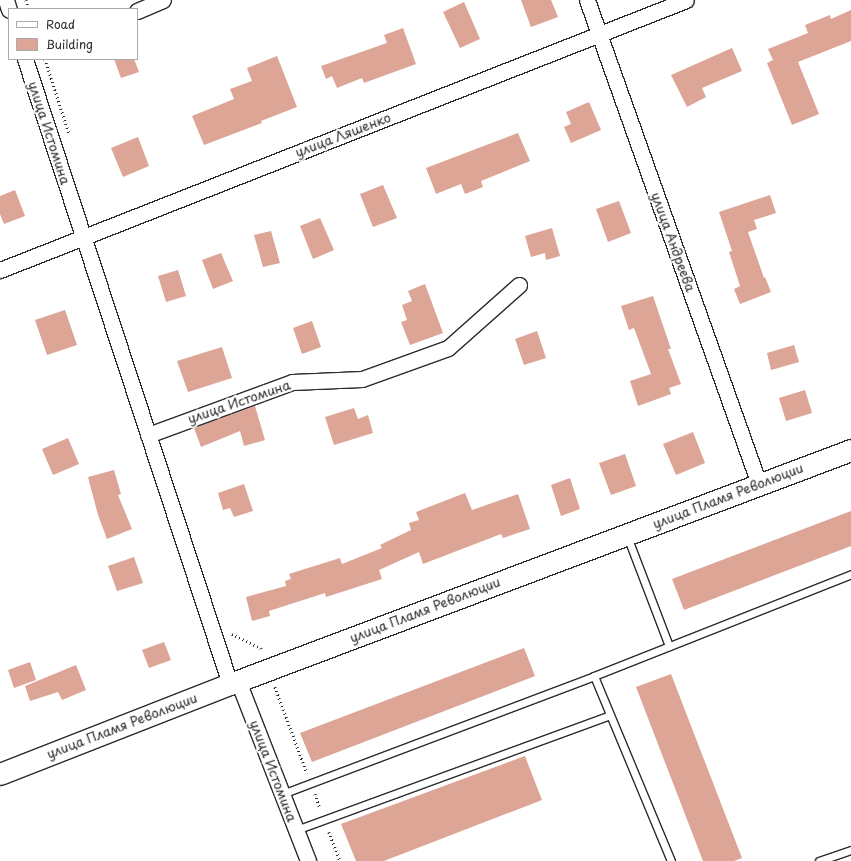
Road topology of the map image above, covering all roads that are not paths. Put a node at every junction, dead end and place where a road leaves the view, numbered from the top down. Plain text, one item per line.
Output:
1 (163, 0) edge
2 (587, 0) edge
3 (686, 0) edge
4 (138, 10) edge
5 (599, 34) junction
6 (25, 60) edge
7 (83, 237) junction
8 (0, 270) edge
9 (520, 285) dead end
10 (148, 435) junction
11 (851, 450) edge
12 (759, 484) junction
13 (626, 534) junction
14 (851, 574) edge
15 (669, 646) junction
16 (594, 676) junction
17 (234, 682) junction
18 (610, 715) junction
19 (0, 774) edge
20 (282, 794) junction
21 (296, 830) junction
22 (851, 850) edge
23 (308, 861) edge
24 (671, 861) edge
25 (819, 861) edge

1 - 4 street
2 - 5 street, улица Андреева
3 - 5 street, улица Ляшенко
5 - 7 street, улица Ляшенко
5 - 12 street, улица Андреева
6 - 7 street, улица Истомина
7 - 8 street, улица Ляшенко
7 - 10 street, улица Истомина
9 - 10 street, улица Истомина
10 - 17 street, улица Истомина
11 - 12 street, улица Пламя Революции
12 - 13 street, улица Пламя Революции
13 - 15 lane
13 - 17 street, улица Пламя Революции
14 - 15 lane
15 - 16 lane
16 - 18 lane
16 - 20 lane
17 - 19 street, улица Пламя Революции
17 - 20 street, улица Истомина
18 - 21 lane
18 - 24 lane
20 - 21 street, улица Истомина
21 - 23 street, улица Истомина
22 - 25 lane

